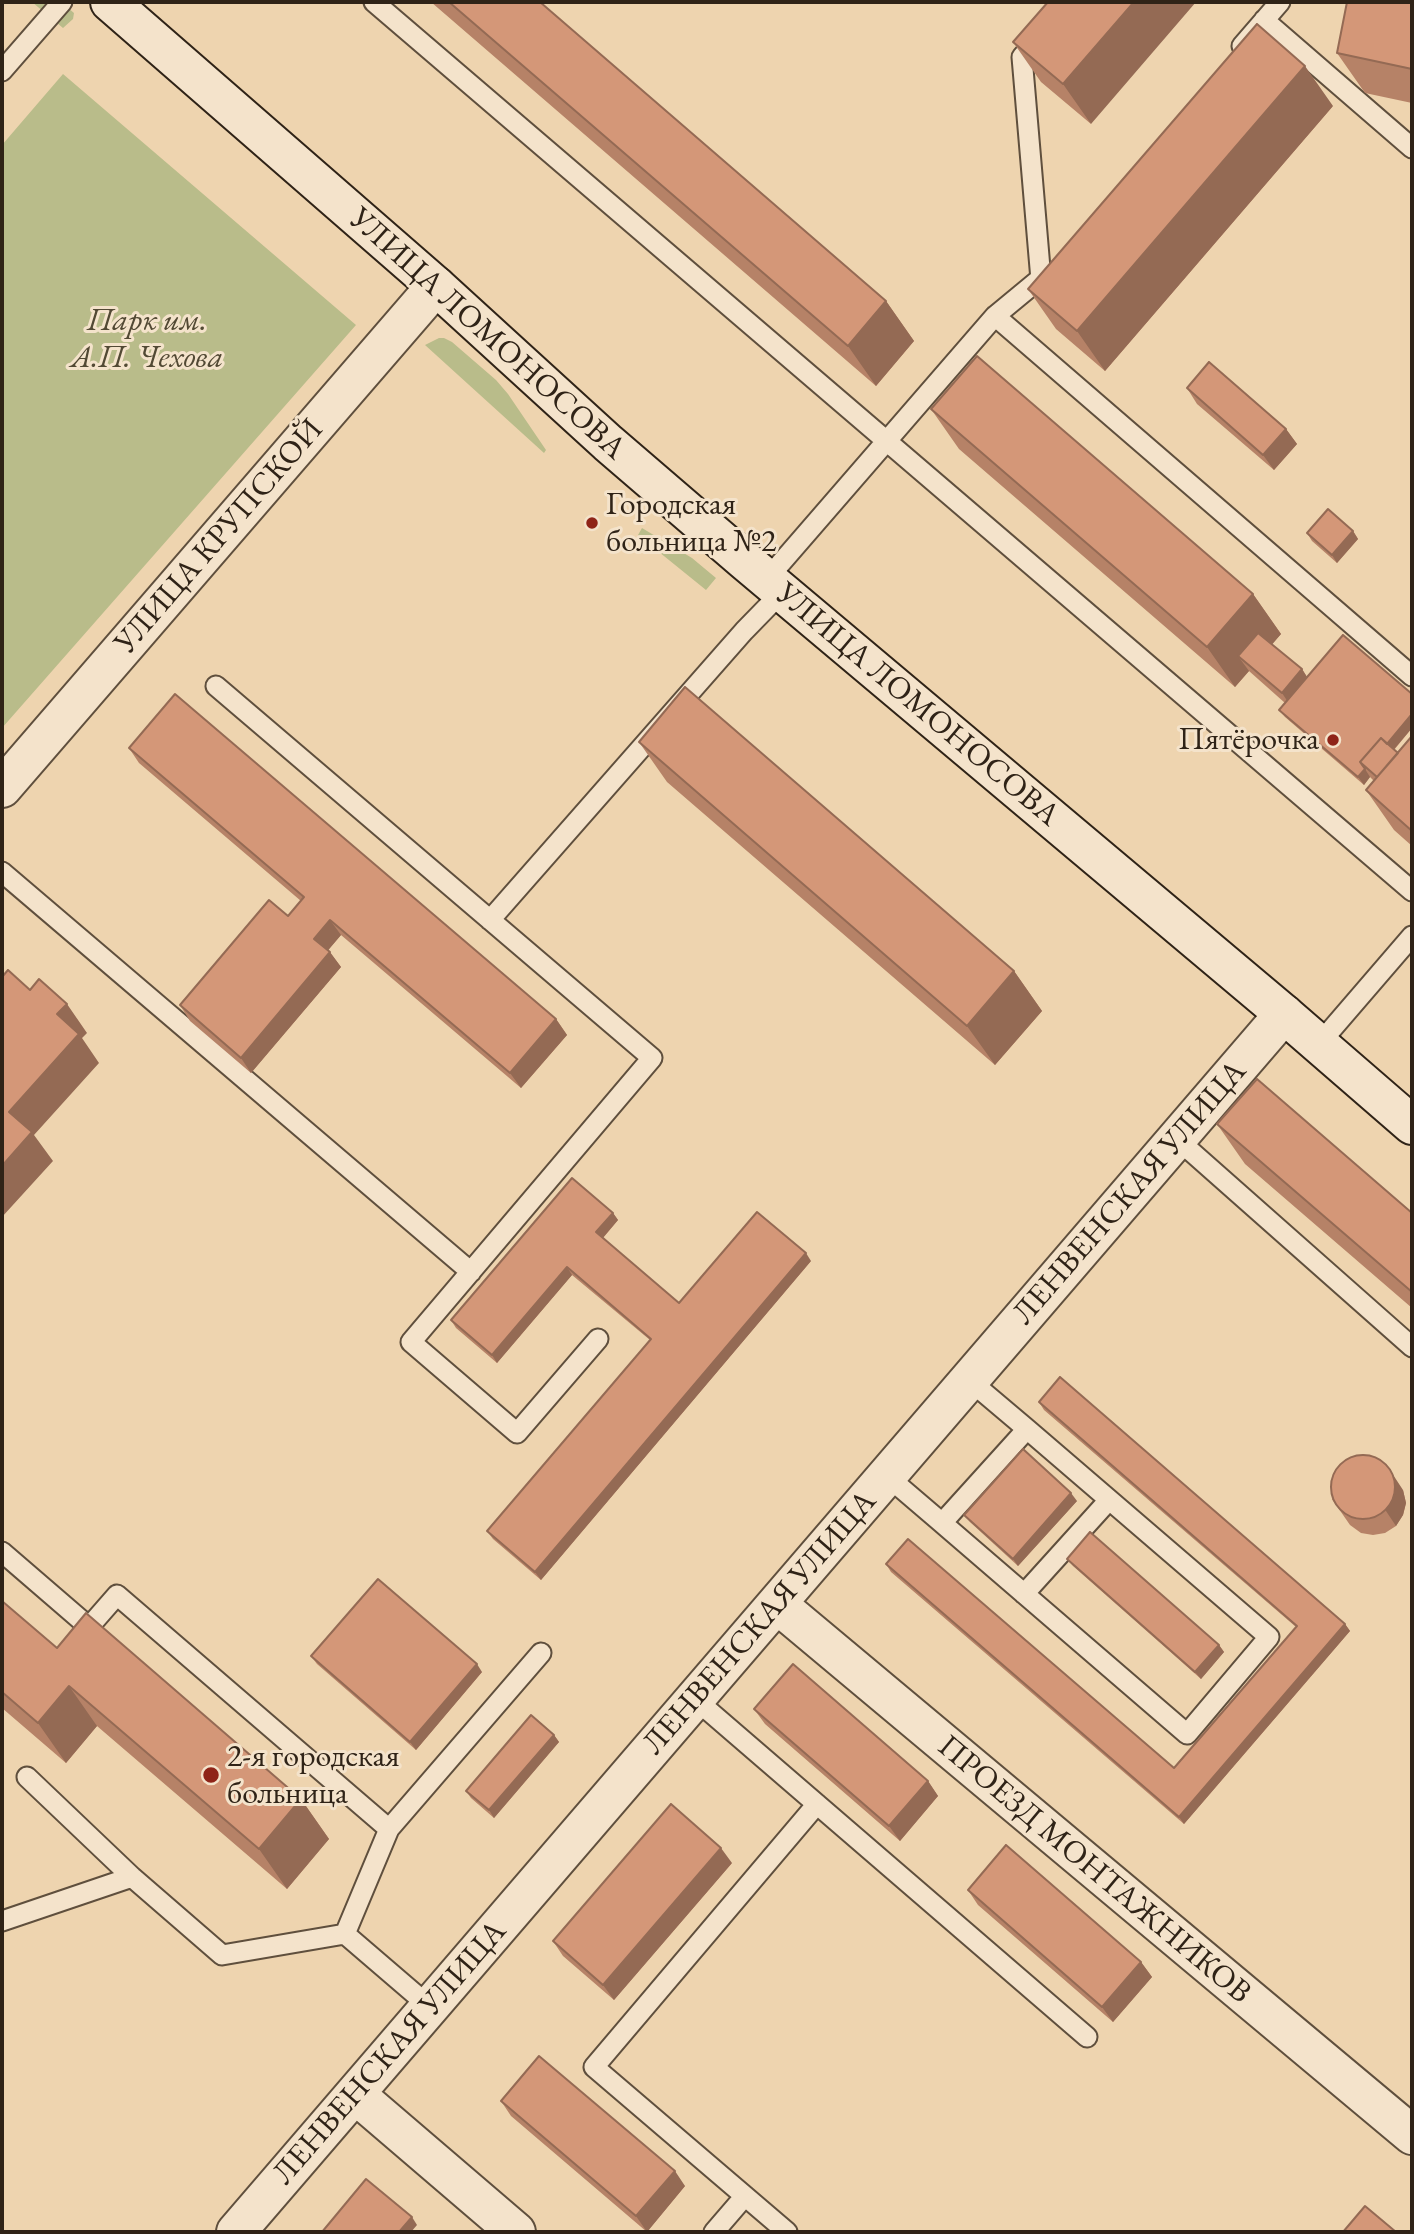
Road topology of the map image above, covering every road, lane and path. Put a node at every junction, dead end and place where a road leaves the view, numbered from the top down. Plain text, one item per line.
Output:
1 (62, 2) edge
2 (110, 2) edge
3 (374, 2) edge
4 (1069, 2) edge
5 (1280, 2) edge
6 (1264, 20) junction
7 (1228, 62) edge
8 (2, 71) edge
9 (1412, 148) edge
10 (1059, 259) edge
11 (1041, 280) junction
12 (436, 286) junction
13 (995, 316) junction
14 (887, 442) junction
15 (775, 585) junction
16 (1412, 676) edge
17 (216, 686) dead end
18 (2, 788) edge
19 (2, 872) edge
20 (1412, 891) edge
21 (490, 920) junction
22 (1412, 936) edge
23 (1284, 1014) junction
24 (1319, 1044) junction
25 (1412, 1125) edge
26 (1177, 1139) junction
27 (471, 1272) junction
28 (598, 1339) dead end
29 (1412, 1347) edge
30 (969, 1380) junction
31 (1027, 1429) junction
32 (887, 1476) junction
33 (1109, 1500) junction
34 (942, 1523) junction
35 (2, 1552) edge
36 (1024, 1594) junction
37 (777, 1604) junction
38 (541, 1653) dead end
39 (695, 1699) junction
40 (27, 1777) dead end
41 (817, 1804) junction
42 (389, 1829) junction
43 (132, 1877) junction
44 (2, 1921) edge
45 (345, 1934) junction
46 (430, 2007) junction
47 (1087, 2037) dead end
48 (355, 2094) junction
49 (1412, 2135) edge
50 (745, 2196) junction
51 (236, 2232) edge
52 (516, 2232) edge
53 (714, 2232) edge
54 (787, 2232) edge

1 - 8 lane
2 - 12 street, УЛИЦА ЛОМОНОСОВА
3 - 14 lane
4 - 11 lane
5 - 6 lane
6 - 7 lane
6 - 9 lane
10 - 11 lane
11 - 13 lane
12 - 15 street, УЛИЦА ЛОМОНОСОВА
12 - 18 street, УЛИЦА КРУПСКОЙ
13 - 14 lane
13 - 16 lane
14 - 15 lane
14 - 20 lane
15 - 21 lane
15 - 23 street, УЛИЦА ЛОМОНОСОВА
17 - 21 lane
19 - 27 lane
21 - 27 lane
22 - 24 lane
23 - 24 street, УЛИЦА ЛОМОНОСОВА
23 - 26 street, ЛЕНВЕНСКАЯ УЛИЦА
24 - 25 street, УЛИЦА ЛОМОНОСОВА
26 - 29 lane
26 - 30 street, ЛЕНВЕНСКАЯ УЛИЦА
27 - 28 lane
30 - 31 lane
30 - 32 street, ЛЕНВЕНСКАЯ УЛИЦА
31 - 33 lane
31 - 34 lane
32 - 34 lane
32 - 37 street, ЛЕНВЕНСКАЯ УЛИЦА
33 - 36 lane
33 - 36 lane
34 - 36 lane
35 - 42 lane
37 - 39 street, ЛЕНВЕНСКАЯ УЛИЦА
37 - 49 street, ПРОЕЗД МОНТАЖНИКОВ
38 - 42 lane
39 - 41 lane
39 - 46 street, ЛЕНВЕНСКАЯ УЛИЦА
40 - 43 lane
41 - 47 lane
41 - 50 lane
42 - 45 lane
43 - 44 lane
43 - 45 lane
45 - 46 lane
46 - 48 street, ЛЕНВЕНСКАЯ УЛИЦА
48 - 51 street, ЛЕНВЕНСКАЯ УЛИЦА
48 - 52 street
50 - 53 lane
50 - 54 lane

